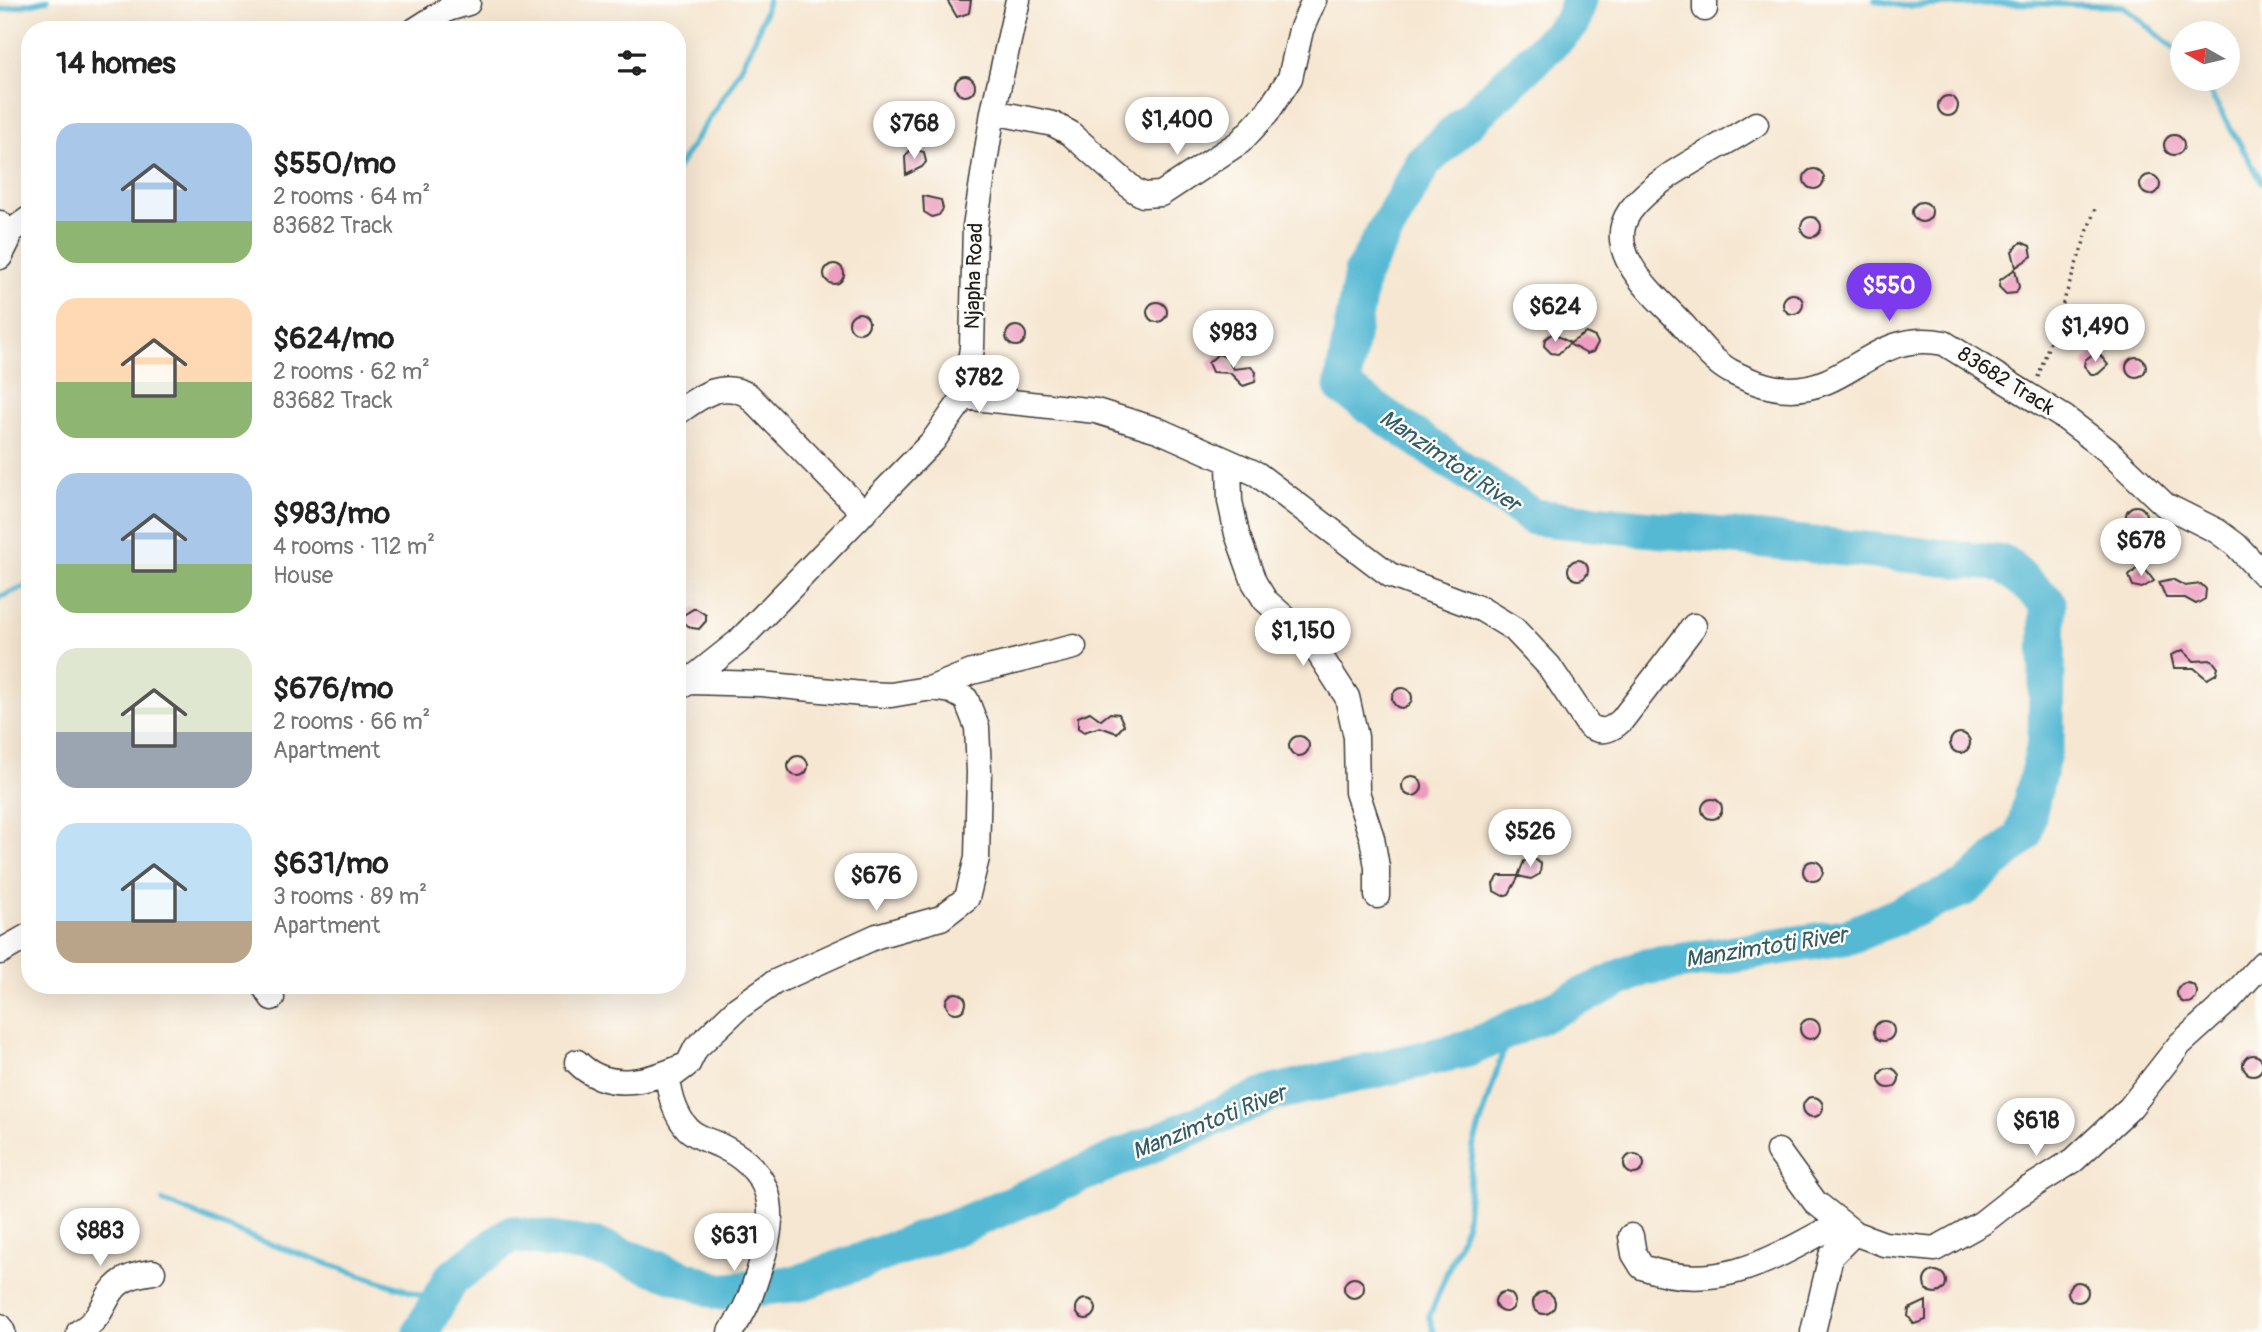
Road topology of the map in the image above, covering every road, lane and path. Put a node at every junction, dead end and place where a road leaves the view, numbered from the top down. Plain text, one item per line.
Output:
1 (1018, 0) edge
2 (1314, 0) edge
3 (468, 3) dead end
4 (430, 21) edge
5 (993, 111) junction
6 (1756, 124) dead end
7 (2096, 206) dead end
8 (21, 224) edge
9 (2, 238) edge
10 (964, 397) junction
11 (2031, 399) junction
12 (686, 408) edge
13 (1229, 462) junction
14 (864, 513) junction
15 (2262, 573) edge
16 (1694, 626) dead end
17 (1074, 647) dead end
18 (686, 683) edge
19 (686, 685) edge
20 (932, 688) junction
21 (1377, 896) dead end
22 (21, 940) edge
23 (0, 952) edge
24 (2262, 964) edge
25 (577, 1062) dead end
26 (688, 1064) junction
27 (1778, 1151) dead end
28 (1846, 1228) junction
29 (1631, 1236) dead end
30 (153, 1272) dead end
31 (0, 1326) edge
32 (3, 1332) edge
33 (79, 1332) edge
34 (730, 1332) edge
35 (1813, 1332) edge

1 - 5 street, Njapha Road
2 - 5 street
3 - 4 street
5 - 10 street, Njapha Road
6 - 11 street, 83682 Track
7 - 11 path
8 - 9 street
10 - 13 street
10 - 14 street, Njapha Road
11 - 15 street, 83682 Track
12 - 14 street
13 - 16 street
13 - 21 street
14 - 18 street, Njapha Road
17 - 20 street
19 - 20 street
20 - 26 street
22 - 23 street
24 - 28 street
25 - 26 street
26 - 34 street
27 - 28 street
28 - 29 street
28 - 35 street
30 - 33 street
31 - 32 street

